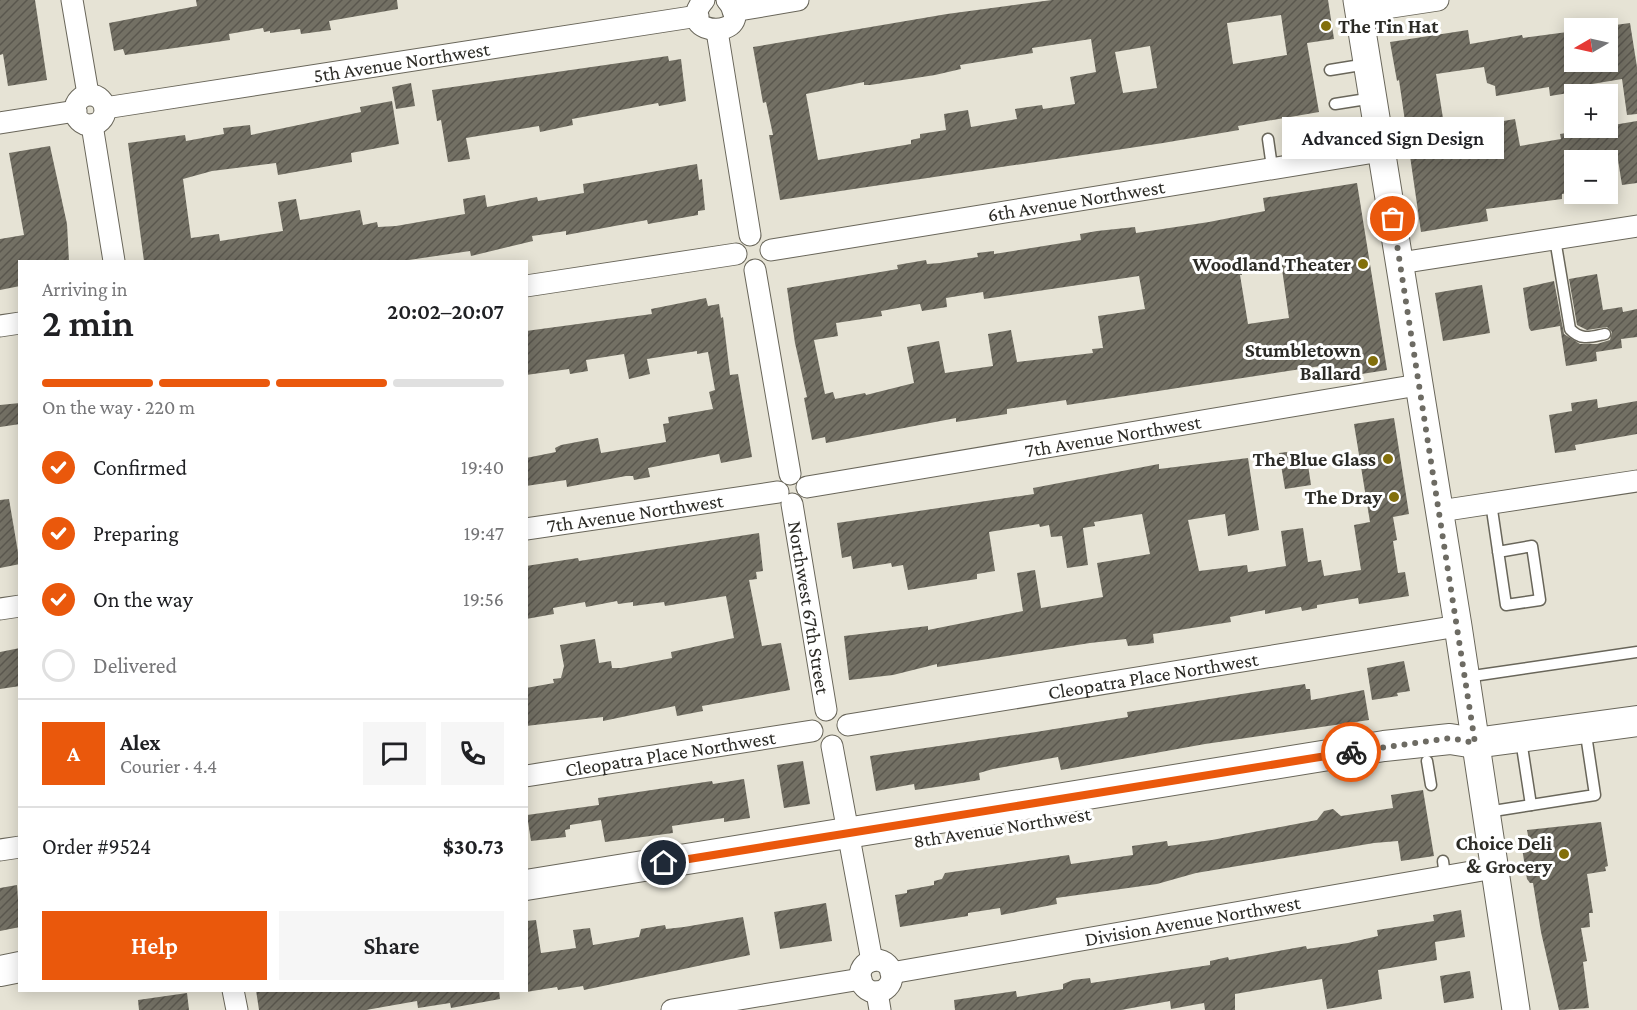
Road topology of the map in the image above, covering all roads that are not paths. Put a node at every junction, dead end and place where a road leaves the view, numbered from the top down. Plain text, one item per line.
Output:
1 (72, 0) edge
2 (798, 0) edge
3 (1438, 0) edge
4 (730, 5) edge
5 (1358, 6) edge
6 (701, 8) edge
7 (717, 31) junction
8 (1367, 64) junction
9 (1330, 70) dead end
10 (1373, 98) junction
11 (82, 103) junction
12 (1335, 104) dead end
13 (105, 108) junction
14 (0, 123) edge
15 (92, 125) junction
16 (1305, 134) dead end
17 (1268, 139) dead end
18 (1382, 151) junction
19 (1310, 161) junction
20 (1272, 167) junction
21 (1637, 226) edge
22 (750, 236) junction
23 (1555, 239) junction
24 (771, 250) junction
25 (736, 254) junction
26 (114, 260) edge
27 (1400, 263) junction
28 (755, 270) junction
29 (528, 286) edge
30 (18, 323) edge
31 (0, 326) edge
32 (1605, 334) dead end
33 (1418, 385) junction
34 (799, 481) junction
35 (1637, 481) edge
36 (785, 498) junction
37 (1491, 503) junction
38 (1440, 511) junction
39 (528, 529) edge
40 (1498, 552) junction
41 (18, 606) edge
42 (0, 609) edge
43 (1458, 626) junction
44 (1637, 652) edge
45 (1466, 677) junction
46 (826, 710) junction
47 (1637, 721) edge
48 (848, 725) junction
49 (1584, 728) junction
50 (812, 731) junction
51 (1520, 737) junction
52 (1475, 743) junction
53 (832, 746) junction
54 (528, 776) edge
55 (1531, 805) junction
56 (1486, 812) junction
57 (850, 842) junction
58 (18, 847) edge
59 (0, 850) edge
60 (1494, 868) junction
61 (528, 885) edge
62 (528, 905) edge
63 (872, 961) junction
64 (18, 968) edge
65 (0, 971) edge
66 (891, 974) junction
67 (18, 987) edge
68 (0, 990) edge
69 (233, 992) edge
70 (873, 993) edge
71 (237, 1010) edge
72 (672, 1010) edge
73 (1516, 1010) edge

1 - 11 street
2 - 4 street
3 - 5 street
4 - 7 street
5 - 8 street
6 - 7 street
6 - 13 street, 5th Avenue Northwest
7 - 22 street
8 - 9 lane
8 - 10 street
10 - 12 lane
10 - 18 street
11 - 13 street
11 - 14 street
11 - 15 street
13 - 15 street
15 - 26 street
16 - 19 lane
17 - 20 lane
18 - 19 street, 6th Avenue Northwest
18 - 27 street
19 - 20 street, 6th Avenue Northwest
20 - 24 street, 6th Avenue Northwest
21 - 23 street
22 - 24 street
22 - 25 street
23 - 27 street
23 - 32 lane
24 - 28 street
25 - 28 street
25 - 29 street
27 - 33 street
28 - 34 street
30 - 31 street
33 - 34 street, 7th Avenue Northwest
33 - 38 street
34 - 36 street
35 - 37 street
36 - 39 street, 7th Avenue Northwest
36 - 46 street, Northwest 67th Street
37 - 38 street
37 - 40 lane
38 - 43 street
40 - 40 lane
41 - 42 street
43 - 45 street
43 - 48 street, Cleopatra Place Northwest
44 - 45 lane
45 - 52 street
46 - 48 street
46 - 50 street
47 - 49 main road, 8th Avenue Northwest
48 - 53 street
49 - 51 main road, 8th Avenue Northwest
49 - 55 lane
50 - 53 street
50 - 54 street, Cleopatra Place Northwest
51 - 52 main road, 8th Avenue Northwest
51 - 55 lane
52 - 56 street
52 - 57 main road, 8th Avenue Northwest
52 - 57 main road, 8th Avenue Northwest
53 - 57 street
55 - 56 lane
56 - 60 street
57 - 61 main road, 8th Avenue Northwest
57 - 62 main road, 8th Avenue Northwest
57 - 63 street
58 - 59 street
60 - 66 street, Division Avenue Northwest
60 - 73 street
63 - 66 street
63 - 70 street
64 - 65 main road
66 - 70 street
67 - 68 main road
69 - 71 street
70 - 72 street

